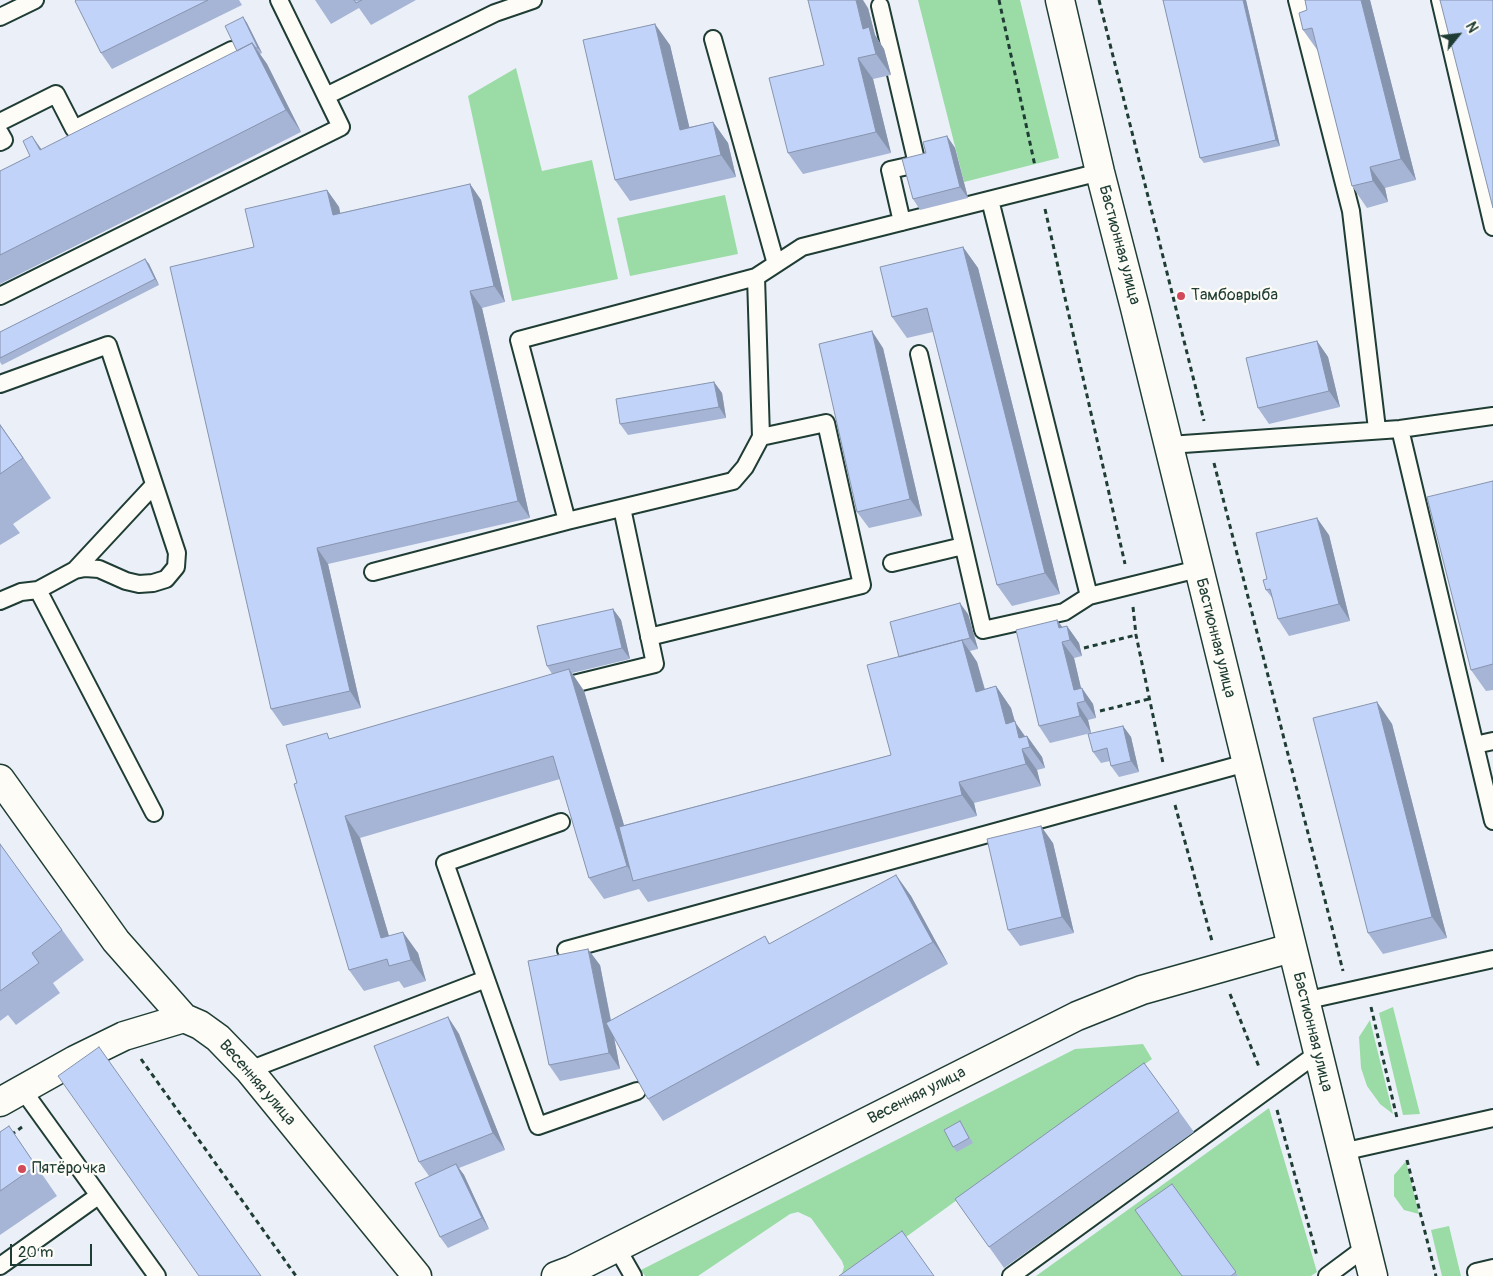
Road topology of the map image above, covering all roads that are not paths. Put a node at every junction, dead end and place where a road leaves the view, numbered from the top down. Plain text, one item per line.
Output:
1 (35, 0) edge
2 (279, 0) edge
3 (533, 0) edge
4 (1060, 0) edge
5 (1297, 0) edge
6 (1440, 0) edge
7 (491, 6) edge
8 (880, 6) dead end
9 (0, 17) edge
10 (713, 39) dead end
11 (232, 50) edge
12 (326, 96) junction
13 (0, 122) edge
14 (0, 133) edge
15 (0, 142) edge
16 (1100, 172) junction
17 (990, 200) junction
18 (902, 222) junction
19 (1493, 227) edge
20 (776, 264) junction
21 (756, 277) junction
22 (0, 296) edge
23 (919, 354) dead end
24 (0, 384) edge
25 (1493, 416) edge
26 (1377, 429) junction
27 (1400, 429) junction
28 (761, 437) junction
29 (1169, 445) junction
30 (154, 485) junction
31 (622, 508) junction
32 (568, 521) junction
33 (963, 546) junction
34 (892, 563) dead end
35 (1198, 568) junction
36 (75, 570) junction
37 (373, 572) dead end
38 (38, 590) junction
39 (1089, 596) junction
40 (0, 601) edge
41 (649, 637) junction
42 (541, 693) edge
43 (1493, 741) edge
44 (1475, 745) junction
45 (1246, 764) junction
46 (0, 779) edge
47 (154, 813) dead end
48 (1493, 820) edge
49 (560, 822) dead end
50 (1291, 948) junction
51 (566, 950) dead end
52 (1493, 958) edge
53 (486, 979) junction
54 (1304, 1001) junction
55 (184, 1018) junction
56 (1318, 1053) junction
57 (249, 1070) junction
58 (637, 1090) edge
59 (11, 1095) edge
60 (1493, 1118) edge
61 (1342, 1152) junction
62 (98, 1196) junction
63 (1366, 1247) junction
64 (617, 1248) junction
65 (0, 1266) edge
66 (1493, 1268) edge
67 (567, 1274) edge
68 (157, 1276) edge
69 (418, 1276) edge
70 (633, 1276) edge
71 (1011, 1276) edge
72 (1327, 1276) edge
73 (1373, 1276) edge
74 (1477, 1276) edge

1 - 9 lane
2 - 12 lane
3 - 7 lane
4 - 16 street, Бастионная улица
5 - 26 lane
6 - 19 lane
7 - 12 lane
8 - 18 lane
10 - 20 lane
11 - 13 lane
12 - 22 lane
14 - 15 lane
16 - 17 lane
16 - 29 street, Бастионная улица
17 - 18 lane
17 - 39 lane
18 - 20 lane
20 - 21 lane
21 - 28 lane
21 - 32 lane
23 - 33 lane
24 - 30 lane
25 - 27 lane
26 - 27 lane
26 - 29 lane
27 - 44 lane
28 - 31 lane
28 - 41 lane
29 - 35 street, Бастионная улица
30 - 36 lane
30 - 36 lane
31 - 32 lane
31 - 41 lane
32 - 37 lane
33 - 34 lane
33 - 39 lane
35 - 39 lane
35 - 45 street, Бастионная улица
36 - 38 lane
38 - 40 lane
38 - 47 lane
41 - 42 lane
43 - 44 lane
44 - 48 lane
45 - 50 street, Бастионная улица
45 - 51 lane
46 - 55 street, Весенняя улица
49 - 53 lane
50 - 54 street, Бастионная улица
50 - 64 street, Весенняя улица
52 - 54 lane
53 - 57 lane
53 - 58 lane
54 - 56 street, Бастионная улица
55 - 57 street, Весенняя улица
55 - 59 street
56 - 61 street, Бастионная улица
56 - 71 lane
57 - 69 street, Весенняя улица
59 - 62 lane
60 - 61 lane
61 - 63 street, Бастионная улица
62 - 65 lane
62 - 68 lane
63 - 72 lane
63 - 73 street, Бастионная улица
64 - 67 street, Весенняя улица
64 - 70 lane
66 - 74 lane

